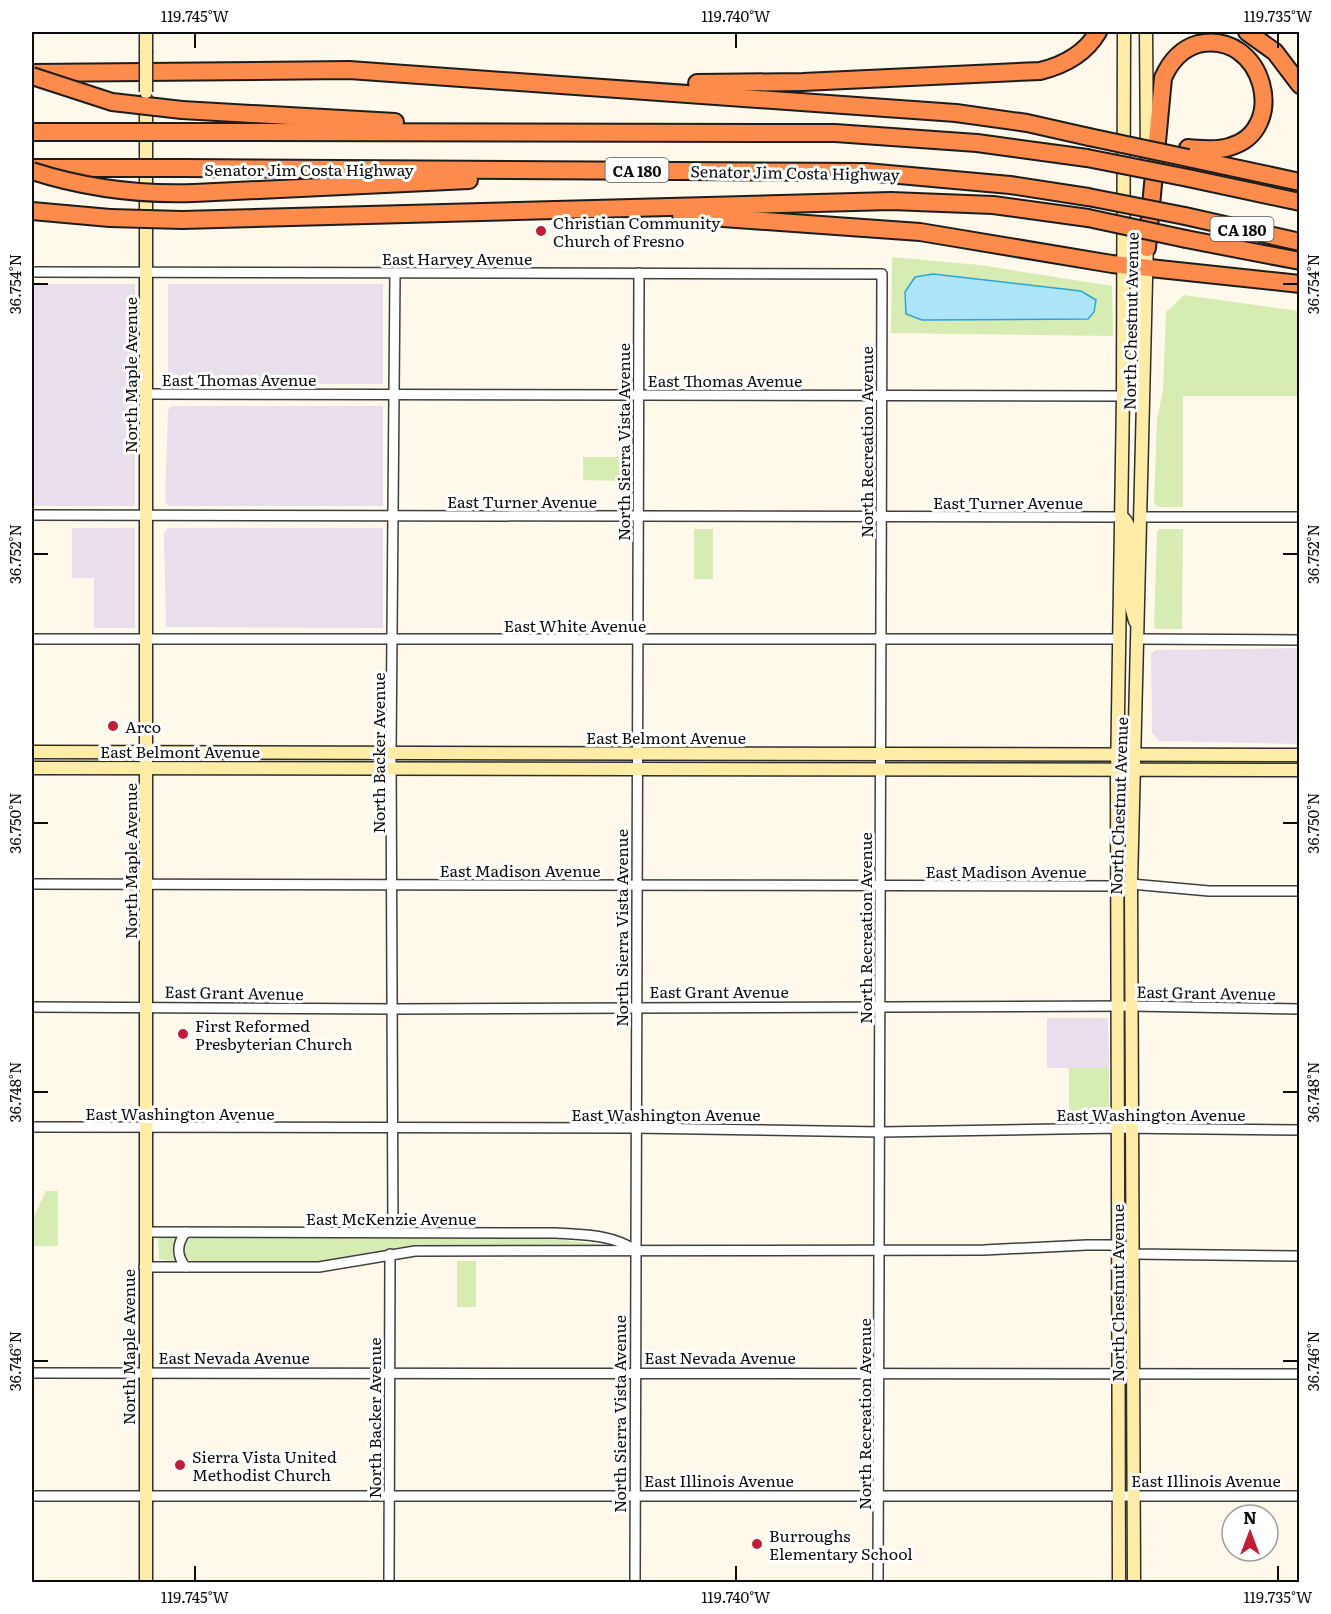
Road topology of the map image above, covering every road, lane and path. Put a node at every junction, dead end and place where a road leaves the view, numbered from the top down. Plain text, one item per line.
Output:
1 (146, 32) edge
2 (1098, 32) edge
3 (1124, 32) edge
4 (1146, 32) edge
5 (1247, 32) edge
6 (32, 63) edge
7 (176, 70) junction
8 (32, 75) edge
9 (488, 78) junction
10 (1299, 86) edge
11 (32, 132) edge
12 (587, 132) junction
13 (1188, 153) junction
14 (32, 170) edge
15 (587, 170) junction
16 (1299, 182) edge
17 (1299, 202) edge
18 (589, 211) junction
19 (32, 213) edge
20 (1299, 242) edge
21 (1148, 248) junction
22 (1299, 261) edge
23 (1124, 265) junction
24 (1148, 267) junction
25 (147, 271) junction
26 (32, 272) edge
27 (394, 273) junction
28 (639, 273) junction
29 (882, 274) joint
30 (1299, 284) edge
31 (147, 394) junction
32 (393, 394) junction
33 (637, 395) junction
34 (881, 396) junction
35 (1123, 396) junction
36 (32, 516) edge
37 (147, 516) junction
38 (394, 516) junction
39 (638, 516) junction
40 (881, 517) junction
41 (1121, 517) junction
42 (1142, 517) junction
43 (1299, 517) edge
44 (147, 638) junction
45 (32, 639) edge
46 (393, 639) junction
47 (1118, 639) junction
48 (1138, 639) junction
49 (881, 640) junction
50 (1299, 640) edge
51 (638, 641) junction
52 (32, 752) edge
53 (147, 752) junction
54 (391, 753) junction
55 (636, 753) junction
56 (881, 754) junction
57 (1117, 754) junction
58 (1136, 754) junction
59 (1299, 755) edge
60 (32, 768) edge
61 (147, 768) junction
62 (392, 768) junction
63 (636, 769) junction
64 (881, 769) junction
65 (1117, 769) junction
66 (1135, 769) junction
67 (1299, 770) edge
68 (147, 883) junction
69 (32, 884) edge
70 (1131, 884) junction
71 (392, 885) junction
72 (637, 885) junction
73 (881, 886) junction
74 (1117, 886) junction
75 (1299, 891) edge
76 (146, 1005) junction
77 (635, 1006) junction
78 (879, 1006) junction
79 (1118, 1006) junction
80 (1132, 1006) junction
81 (32, 1007) edge
82 (394, 1009) junction
83 (1299, 1009) edge
84 (32, 1127) edge
85 (145, 1128) junction
86 (634, 1128) junction
87 (1118, 1128) junction
88 (1133, 1128) junction
89 (394, 1129) junction
90 (1299, 1130) edge
91 (881, 1132) junction
92 (145, 1232) junction
93 (186, 1232) junction
94 (393, 1232) junction
95 (1119, 1248) junction
96 (634, 1250) junction
97 (881, 1251) junction
98 (390, 1254) junction
99 (1134, 1254) junction
100 (1299, 1256) edge
101 (144, 1267) junction
102 (186, 1267) junction
103 (146, 1371) junction
104 (389, 1372) junction
105 (634, 1372) junction
106 (32, 1373) edge
107 (879, 1373) junction
108 (1119, 1373) junction
109 (1134, 1373) junction
110 (1299, 1374) edge
111 (878, 1494) junction
112 (1118, 1494) junction
113 (1134, 1494) junction
114 (389, 1495) junction
115 (633, 1495) junction
116 (32, 1496) edge
117 (1299, 1496) edge
118 (145, 1498) junction
119 (1119, 1557) junction
120 (146, 1582) edge
121 (389, 1582) edge
122 (634, 1582) edge
123 (878, 1582) edge
124 (1119, 1582) edge
125 (1126, 1582) edge
126 (1134, 1582) edge

1 - 25 main road, North Maple Avenue, bridge
2 - 9 highway
3 - 23 main road, North Chestnut Avenue
4 - 21 main road, North Chestnut Avenue
5 - 10 highway
6 - 7 highway
7 - 8 highway
7 - 9 highway
8 - 12 highway, bridge
9 - 13 highway, bridge
11 - 12 highway, CA 180, bridge
12 - 17 highway, CA 180, bridge
13 - 16 highway
13 - 21 highway
14 - 15 highway, Senator Jim Costa Highway / CA 180, bridge
14 - 15 highway, bridge
15 - 20 highway, Senator Jim Costa Highway / CA 180, bridge
18 - 19 highway, bridge
18 - 22 highway, bridge
18 - 23 highway
21 - 24 main road, North Chestnut Avenue
23 - 24 highway
23 - 35 main road, North Chestnut Avenue
24 - 30 highway
24 - 42 main road, North Chestnut Avenue
25 - 26 street, East Harvey Avenue
25 - 27 street, East Harvey Avenue
25 - 31 main road, North Maple Avenue
27 - 28 street, East Harvey Avenue
27 - 32 street, North Backer Avenue
28 - 29 street, East Harvey Avenue
28 - 33 street, North Sierra Vista Avenue
29 - 34 street, North Recreation Avenue
31 - 32 street, East Thomas Avenue
31 - 37 main road, North Maple Avenue
32 - 33 street, East Thomas Avenue
32 - 38 street, North Backer Avenue
33 - 34 street, East Thomas Avenue
33 - 39 street, North Sierra Vista Avenue
34 - 35 street, East Thomas Avenue
34 - 40 street, North Recreation Avenue
35 - 41 main road, North Chestnut Avenue
36 - 37 street, East Turner Avenue
37 - 38 street, East Turner Avenue
37 - 44 main road, North Maple Avenue
38 - 39 street, East Turner Avenue
38 - 46 street, North Backer Avenue
39 - 40 street, East Turner Avenue
39 - 51 street, North Sierra Vista Avenue
40 - 41 street, East Turner Avenue
40 - 49 street, North Recreation Avenue
41 - 47 main road, North Chestnut Avenue
41 - 48 main road
42 - 43 street
42 - 48 main road, North Chestnut Avenue
44 - 45 street, East White Avenue
44 - 46 street, East White Avenue
44 - 53 main road, North Maple Avenue
46 - 51 street, East White Avenue
46 - 54 street, North Backer Avenue
47 - 49 street, East White Avenue
47 - 57 main road, North Chestnut Avenue
48 - 50 street
48 - 58 main road, North Chestnut Avenue
49 - 51 street, East White Avenue
49 - 56 street, North Recreation Avenue
51 - 55 street, North Sierra Vista Avenue
52 - 53 main road, East Belmont Avenue
53 - 54 main road, East Belmont Avenue
53 - 61 main road, North Maple Avenue
54 - 55 main road, East Belmont Avenue
54 - 62 street, North Backer Avenue
55 - 56 main road, East Belmont Avenue
55 - 63 street, North Sierra Vista Avenue
56 - 57 main road, East Belmont Avenue
56 - 64 street, North Recreation Avenue
57 - 58 main road, East Belmont Avenue
57 - 65 main road, North Chestnut Avenue
58 - 59 main road, East Belmont Avenue
58 - 66 main road, North Chestnut Avenue
60 - 61 main road, East Belmont Avenue
61 - 62 main road, East Belmont Avenue
61 - 68 main road, North Maple Avenue
62 - 63 main road, East Belmont Avenue
62 - 71 street, North Backer Avenue
63 - 64 main road, East Belmont Avenue
63 - 72 street, North Sierra Vista Avenue
64 - 65 main road, East Belmont Avenue
64 - 73 street, North Recreation Avenue
65 - 66 main road, East Belmont Avenue
65 - 74 main road, North Chestnut Avenue
66 - 67 main road, East Belmont Avenue
66 - 70 main road, North Chestnut Avenue
68 - 69 street, East Madison Avenue
68 - 71 street, East Madison Avenue
68 - 76 main road, North Maple Avenue
70 - 75 street
70 - 80 main road, North Chestnut Avenue
71 - 72 street, East Madison Avenue
71 - 82 street, North Backer Avenue
72 - 73 street, East Madison Avenue
72 - 77 street, North Sierra Vista Avenue
73 - 74 street, East Madison Avenue
73 - 78 street, North Recreation Avenue
74 - 79 main road, North Chestnut Avenue
76 - 81 street, East Grant Avenue
76 - 82 street, East Grant Avenue
76 - 85 main road, North Maple Avenue
77 - 78 street, East Grant Avenue
77 - 82 street, East Grant Avenue
77 - 86 street, North Sierra Vista Avenue
78 - 79 street, East Grant Avenue
78 - 91 street, North Recreation Avenue
79 - 80 street, East Grant Avenue
79 - 87 main road, North Chestnut Avenue
80 - 83 street, East Grant Avenue
80 - 88 main road, North Chestnut Avenue
82 - 89 street, North Backer Avenue
84 - 85 street, East Washington Avenue
85 - 89 street, East Washington Avenue
85 - 92 main road, North Maple Avenue
86 - 89 street, East Washington Avenue
86 - 91 street, East Washington Avenue
86 - 96 street, North Sierra Vista Avenue
87 - 88 street, East Washington Avenue
87 - 91 street, East Washington Avenue
87 - 95 main road, North Chestnut Avenue
88 - 90 street, East Washington Avenue
88 - 99 main road, North Chestnut Avenue
89 - 94 street, North Backer Avenue
91 - 97 street, North Recreation Avenue
92 - 93 street, East McKenzie Avenue
92 - 101 main road, North Maple Avenue
93 - 94 street, East McKenzie Avenue
93 - 102 street
94 - 96 street, East McKenzie Avenue
95 - 97 street, East McKenzie Avenue
95 - 99 street
95 - 108 main road, North Chestnut Avenue
96 - 97 street, East McKenzie Avenue
96 - 98 street, East McKenzie Avenue
96 - 105 street, North Sierra Vista Avenue
97 - 107 street, North Recreation Avenue
98 - 102 street, East McKenzie Avenue
98 - 104 street, North Backer Avenue
99 - 100 street
99 - 109 main road, North Chestnut Avenue
101 - 102 street, East McKenzie Avenue
101 - 103 main road, North Maple Avenue
103 - 104 street, East Nevada Avenue
103 - 106 street, East Nevada Avenue
103 - 118 main road, North Maple Avenue
104 - 105 street, East Nevada Avenue
104 - 114 street, North Backer Avenue
105 - 107 street, East Nevada Avenue
105 - 115 street, North Sierra Vista Avenue
107 - 108 street, East Nevada Avenue
107 - 111 street, North Recreation Avenue
108 - 109 street, East Nevada Avenue
108 - 112 main road, North Chestnut Avenue
109 - 110 street, East Nevada Avenue
109 - 113 main road, North Chestnut Avenue
111 - 112 street, East Illinois Avenue
111 - 115 street, East Illinois Avenue
111 - 123 street, North Recreation Avenue
112 - 113 street, East Illinois Avenue
112 - 119 main road, North Chestnut Avenue
113 - 117 street, East Illinois Avenue
113 - 126 main road, North Chestnut Avenue
114 - 115 street, East Illinois Avenue
114 - 118 street, East Illinois Avenue
114 - 121 street, North Backer Avenue
115 - 122 street, North Sierra Vista Avenue
116 - 118 street, East Illinois Avenue
118 - 120 main road, North Maple Avenue
119 - 124 main road, North Chestnut Avenue
119 - 125 main road

